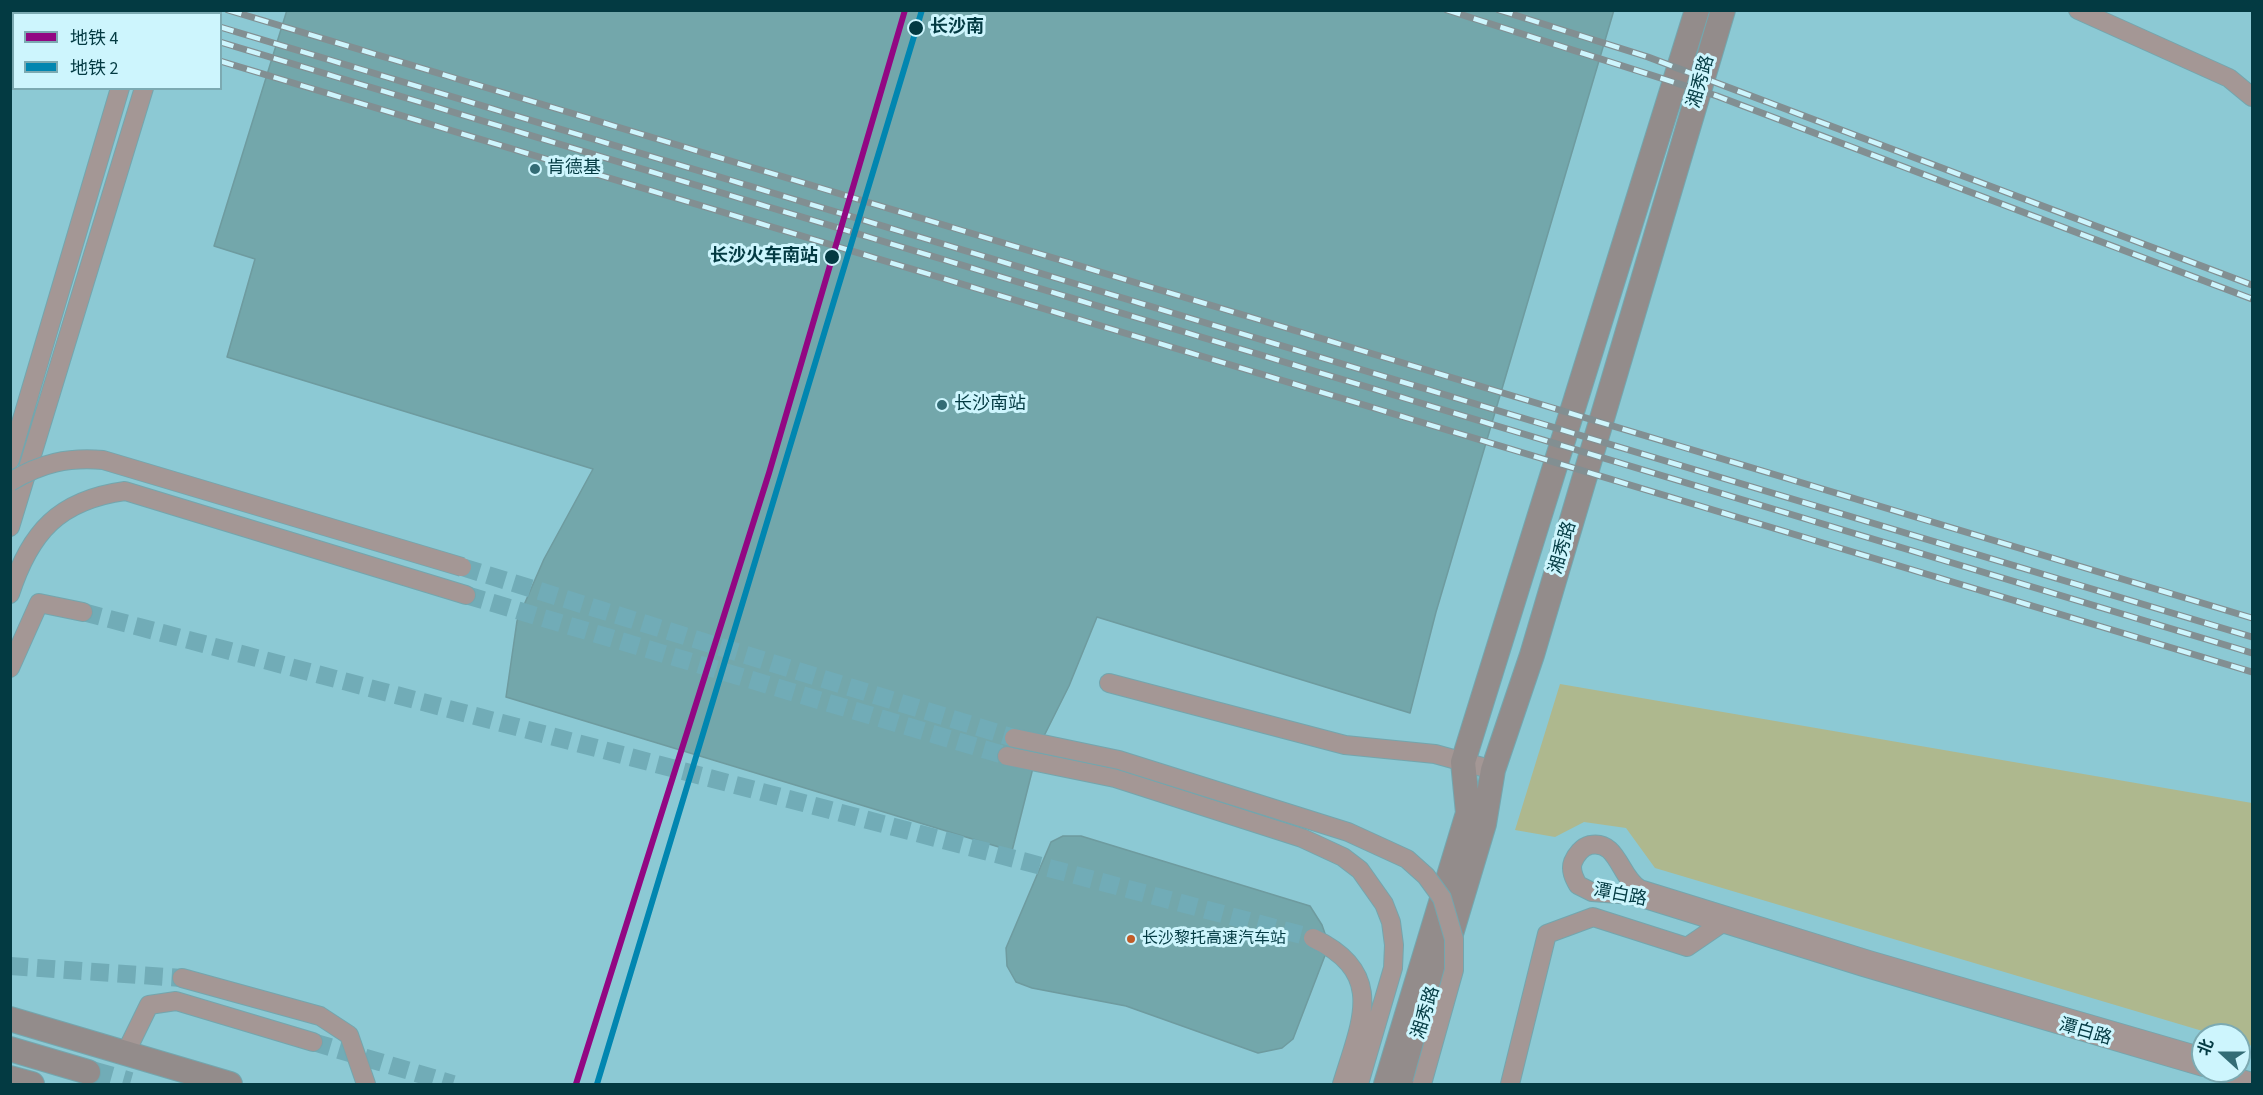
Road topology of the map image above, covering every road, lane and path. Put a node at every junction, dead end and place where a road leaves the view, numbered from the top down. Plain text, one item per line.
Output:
1 (1697, 10) edge
2 (1723, 10) edge
3 (2078, 10) edge
4 (119, 90) edge
5 (143, 90) edge
6 (2253, 97) edge
7 (10, 460) edge
8 (10, 482) edge
9 (10, 527) edge
10 (462, 567) tunnel mouth
11 (10, 594) edge
12 (466, 595) tunnel mouth
13 (83, 612) tunnel mouth
14 (10, 668) edge
15 (1109, 683) dead end
16 (1014, 738) tunnel mouth
17 (1007, 756) tunnel mouth
18 (1463, 762) junction
19 (1493, 770) junction
20 (1725, 921) junction
21 (1313, 938) tunnel mouth
22 (182, 978) tunnel mouth
23 (10, 1018) edge
24 (313, 1042) tunnel mouth
25 (10, 1049) edge
26 (126, 1052) junction
27 (2191, 1054) edge
28 (2191, 1063) edge
29 (88, 1072) tunnel mouth
30 (10, 1078) edge
31 (32, 1084) edge
32 (230, 1084) edge
33 (366, 1084) edge
34 (1342, 1084) edge
35 (1359, 1084) edge
36 (1386, 1084) edge
37 (1406, 1084) edge
38 (1422, 1084) edge
39 (1510, 1084) edge

1 - 18 main road
2 - 19 main road, 湘秀路
3 - 6 street
4 - 7 street
5 - 9 street
8 - 10 street, bridge
11 - 12 street
13 - 14 street
15 - 18 street
16 - 38 street, bridge
17 - 35 street
18 - 19 street
18 - 36 main road
19 - 37 main road, 湘秀路
20 - 20 street, 潭白路
20 - 27 street, 潭白路
20 - 28 street, 潭白路
20 - 39 street
21 - 34 street
22 - 33 street
23 - 26 main road
24 - 26 street
25 - 29 main road
26 - 32 main road
30 - 31 main road

